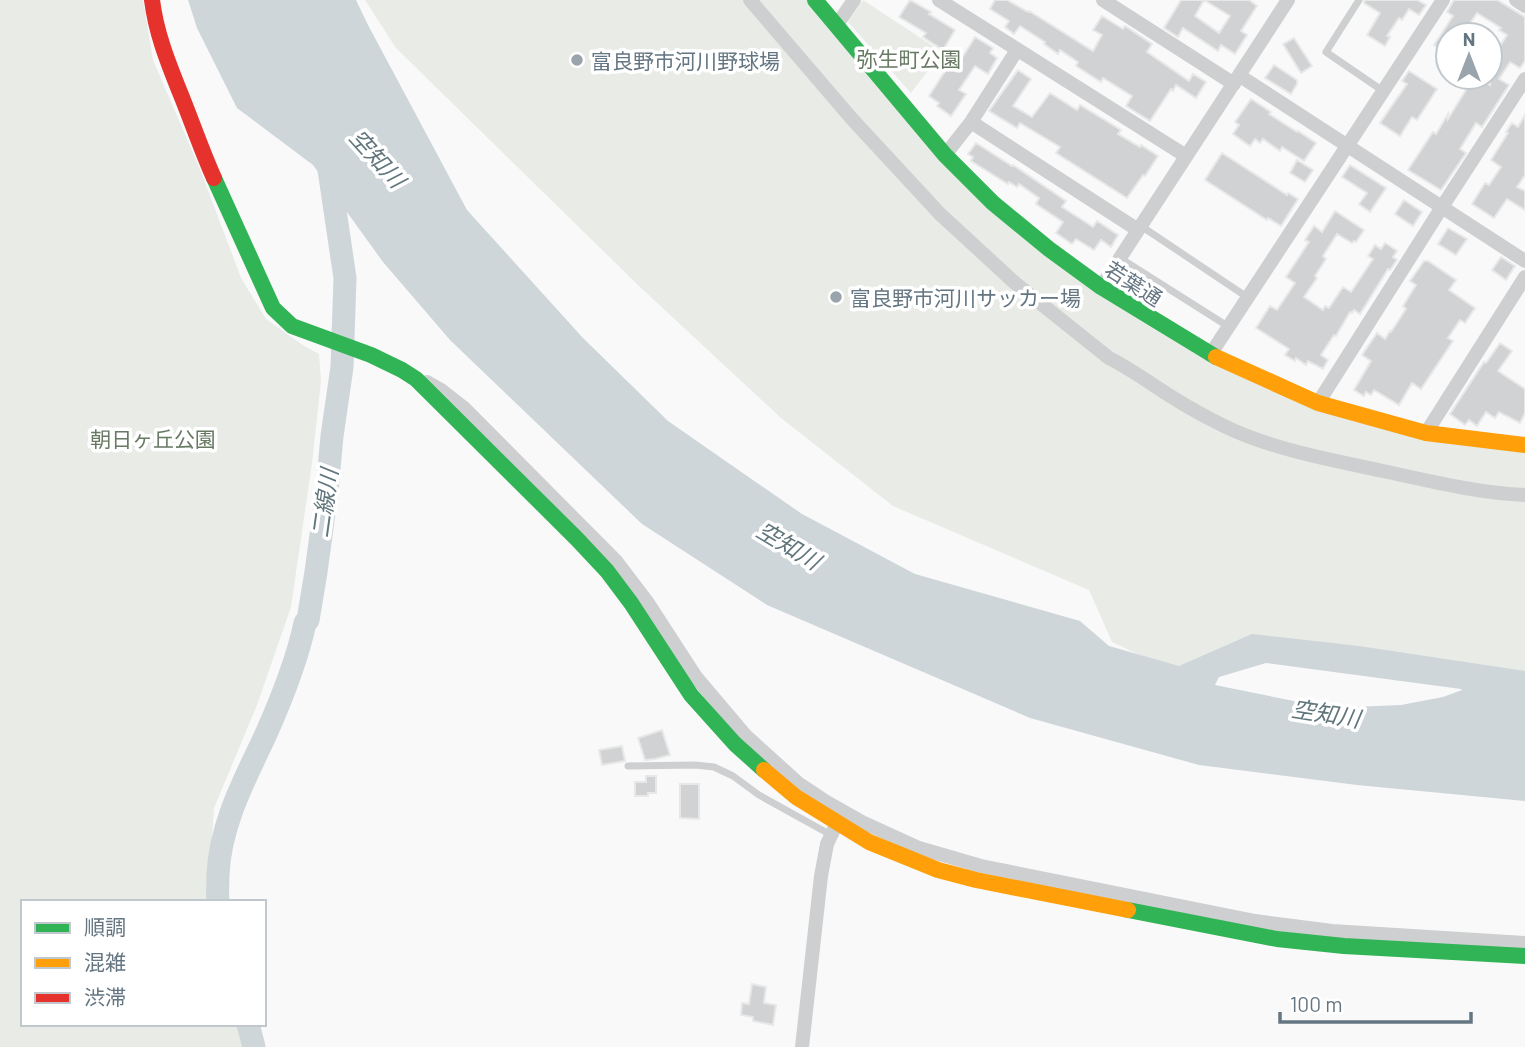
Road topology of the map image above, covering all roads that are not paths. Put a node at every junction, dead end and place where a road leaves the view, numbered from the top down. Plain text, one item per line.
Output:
1 (152, 0) edge
2 (750, 0) edge
3 (815, 0) edge
4 (854, 0) edge
5 (939, 0) edge
6 (1103, 0) edge
7 (1359, 0) edge
8 (1443, 0) edge
9 (1516, 0) edge
10 (1283, 2) edge
11 (1525, 6) edge
12 (836, 26) junction
13 (1017, 50) junction
14 (1525, 79) edge
15 (1237, 80) junction
16 (1384, 92) junction
17 (971, 122) junction
18 (1348, 145) junction
19 (945, 155) junction
20 (1186, 156) junction
21 (1442, 207) junction
22 (1140, 228) junction
23 (1120, 258) junction
24 (1525, 261) edge
25 (1525, 277) edge
26 (1101, 288) junction
27 (1248, 298) junction
28 (1229, 327) junction
29 (1210, 355) junction
30 (416, 379) junction
31 (1318, 403) junction
32 (1426, 433) junction
33 (1525, 445) edge
34 (1525, 495) edge
35 (628, 766) dead end
36 (834, 829) junction
37 (1525, 943) edge
38 (1525, 956) edge
39 (802, 1047) edge

1 - 30 street
2 - 34 street
3 - 12 street, 若葉通
4 - 12 street
5 - 13 street
6 - 15 street
7 - 16 lane
8 - 16 street
9 - 11 street
10 - 15 street
12 - 19 street, 若葉通
13 - 17 street
13 - 20 street
14 - 21 street
15 - 18 street
15 - 20 street
16 - 18 street
17 - 19 street
17 - 22 street
18 - 21 street
18 - 27 street
19 - 26 street, 若葉通
20 - 22 street
21 - 24 street
21 - 31 street
22 - 23 street
22 - 27 lane
23 - 26 street
23 - 28 lane
25 - 32 street
26 - 29 street, 若葉通
27 - 28 street
28 - 29 street
29 - 31 street, 若葉通
30 - 36 street
30 - 37 street
31 - 32 street, 若葉通
32 - 33 street, 若葉通
35 - 36 lane
36 - 38 street
36 - 39 street

